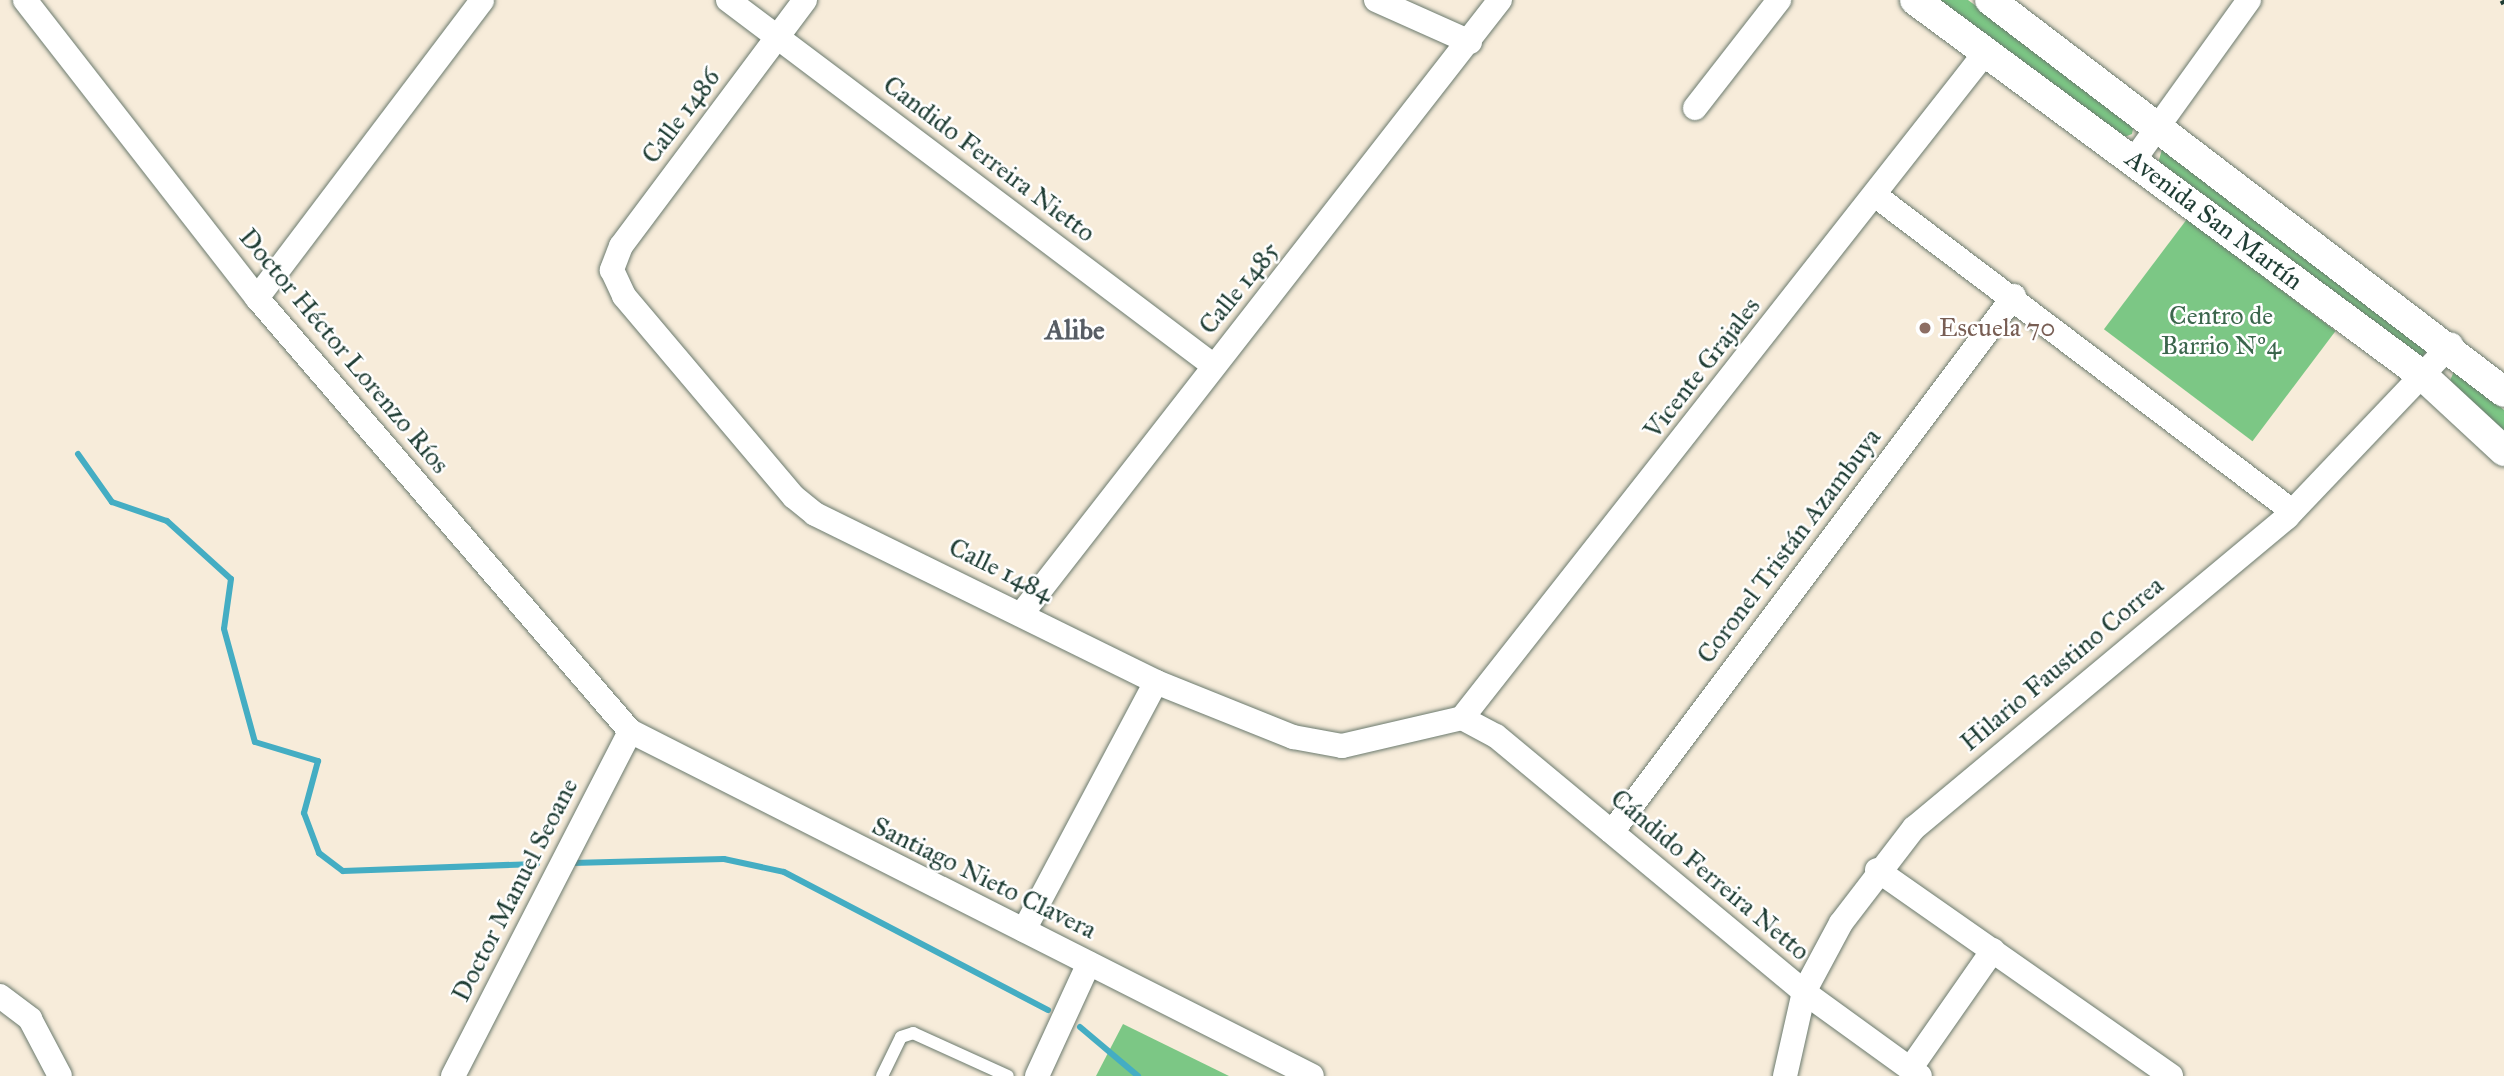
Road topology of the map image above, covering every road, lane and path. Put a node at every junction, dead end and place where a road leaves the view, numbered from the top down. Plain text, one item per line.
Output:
1 (25, 0) edge
2 (482, 0) edge
3 (727, 0) edge
4 (805, 0) edge
5 (1376, 0) edge
6 (1500, 0) edge
7 (1779, 0) edge
8 (1915, 0) edge
9 (1990, 0) edge
10 (2249, 0) edge
11 (777, 37) junction
12 (1470, 42) junction
13 (1985, 53) junction
14 (1695, 108) dead end
15 (2158, 126) junction
16 (2134, 160) junction
17 (1876, 196) junction
18 (612, 270) joint
19 (2014, 296) junction
20 (257, 298) junction
21 (2451, 345) junction
22 (1214, 366) junction
23 (2422, 375) junction
24 (2504, 392) edge
25 (2504, 451) edge
26 (2292, 512) junction
27 (1023, 612) junction
28 (1156, 682) junction
29 (1462, 718) junction
30 (630, 730) junction
31 (1612, 832) junction
32 (1877, 870) junction
33 (1024, 930) junction
34 (1993, 950) junction
35 (1089, 963) junction
36 (1804, 992) junction
37 (0, 996) edge
38 (1915, 1072) edge
39 (60, 1076) edge
40 (453, 1076) edge
41 (882, 1076) edge
42 (1008, 1076) edge
43 (1037, 1076) edge
44 (1312, 1076) edge
45 (1785, 1076) edge
46 (2171, 1076) edge

1 - 20 street, Doctor Héctor Lorenzo Ríos
2 - 20 street
3 - 11 street, Candido Ferreira Nietto
4 - 11 street, Calle 1486
5 - 12 street
6 - 12 street, Calle 1485
7 - 14 street
8 - 13 street, Avenida San Martín
9 - 15 street, Avenida San Martín
10 - 15 street
11 - 18 street, Calle 1486
11 - 22 street, Candido Ferreira Nietto
12 - 22 street, Calle 1485
13 - 16 street, Avenida San Martín
13 - 17 street, Vicente Grajales
15 - 16 street
15 - 21 street, Avenida San Martín
16 - 23 street, Avenida San Martín
17 - 19 street
17 - 29 street, Vicente Grajales
18 - 27 street, Calle 1484
19 - 26 street
19 - 31 street, Coronel Tristán Azambuya
20 - 30 street, Doctor Héctor Lorenzo Ríos
21 - 23 street, Hilario Faustino Correa
21 - 24 street, Avenida San Martín
22 - 27 street, Calle 1485
23 - 25 street, Avenida San Martín
23 - 26 street, Hilario Faustino Correa
26 - 32 street, Hilario Faustino Correa
27 - 28 street, Calle 1484
28 - 29 street, Calle 1484
28 - 33 street
29 - 31 street, Cándido Ferreira Netto
30 - 33 street, Santiago Nieto Clavera
30 - 40 street, Doctor Manuel Seoane
31 - 36 street, Cándido Ferreira Netto
32 - 34 street
32 - 36 street, Hilario Faustino Correa
33 - 35 street, Santiago Nieto Clavera
34 - 38 street
34 - 46 street
35 - 43 street
35 - 44 street, Santiago Nieto Clavera
36 - 38 street, Cándido Ferreira Netto
36 - 45 street, Hilario Faustino Correa
37 - 39 street
41 - 42 lane

